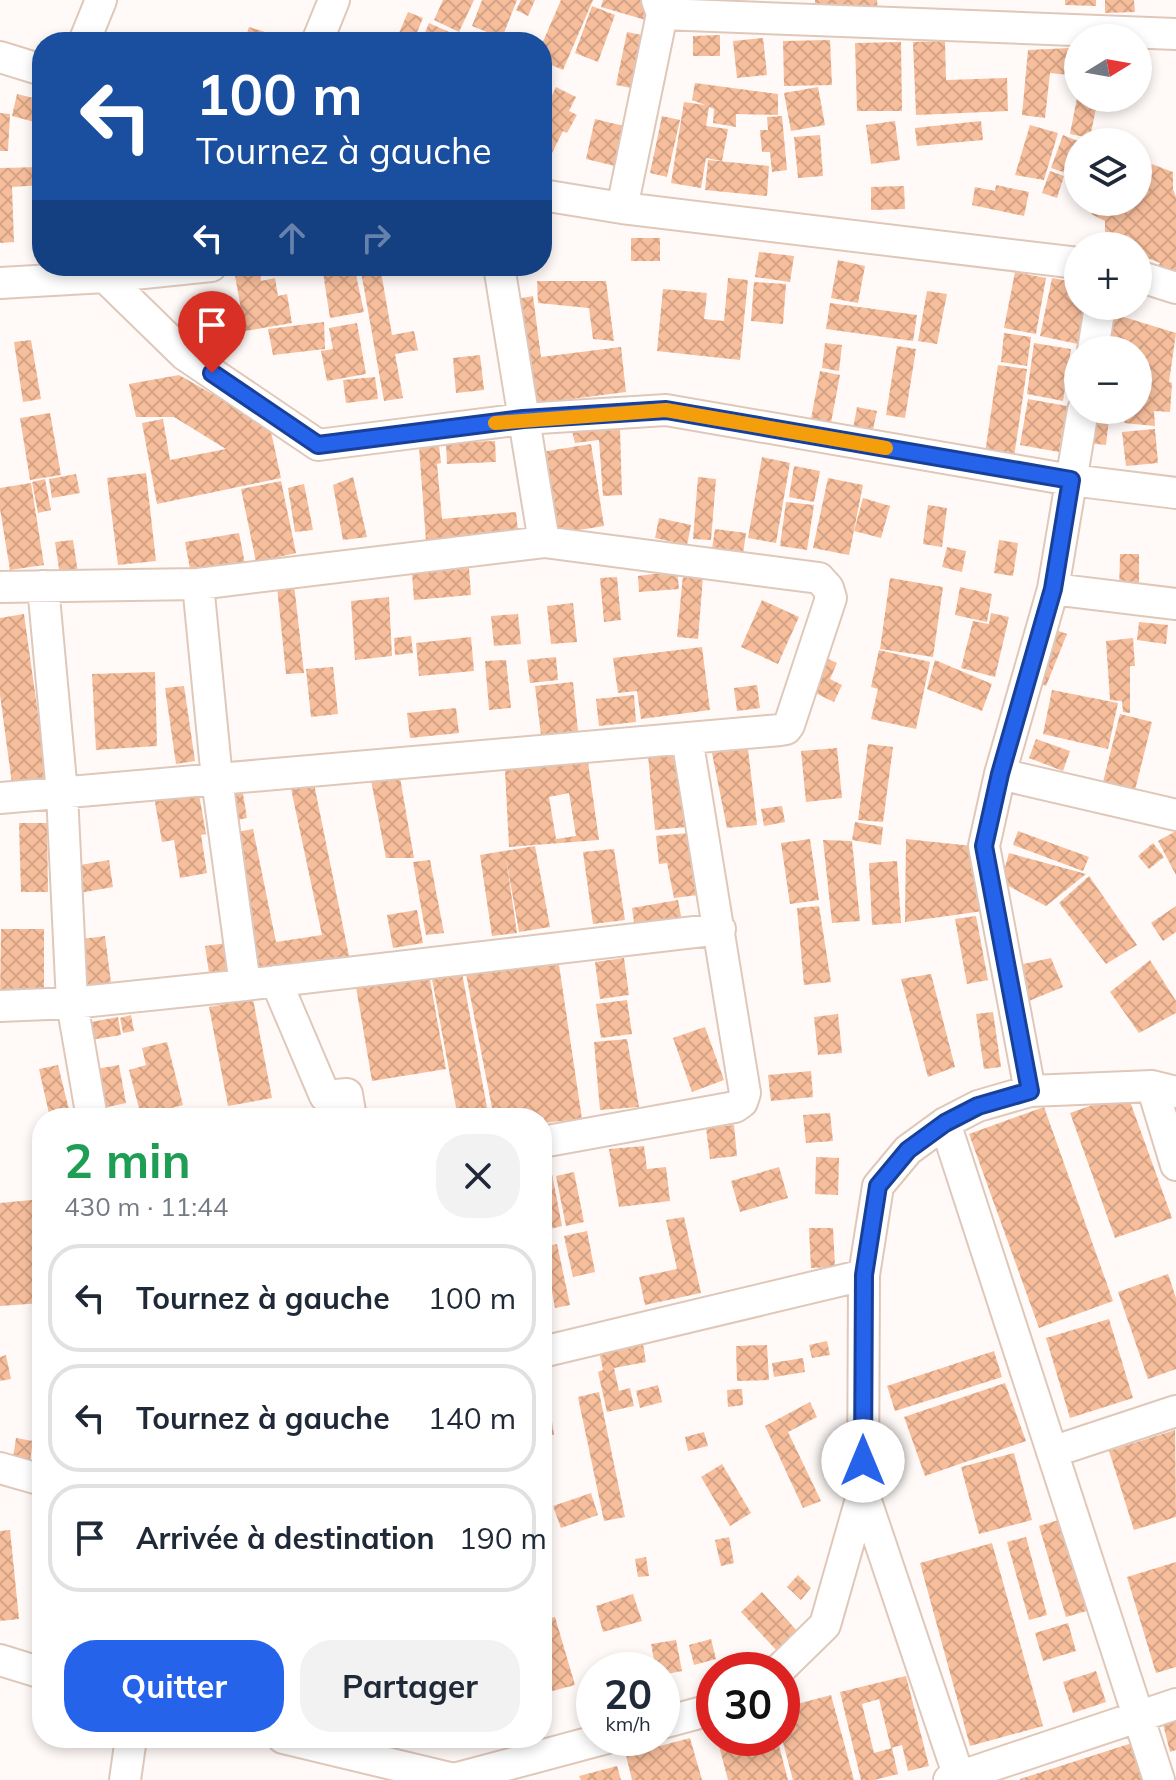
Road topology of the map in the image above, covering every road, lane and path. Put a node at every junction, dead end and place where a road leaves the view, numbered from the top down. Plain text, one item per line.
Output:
1 (101, 0) edge
2 (334, 0) edge
3 (660, 7) edge
4 (896, 12) edge
5 (88, 32) edge
6 (321, 32) edge
7 (1176, 34) edge
8 (0, 57) edge
9 (32, 67) edge
10 (552, 197) edge
11 (622, 208) junction
12 (1064, 261) edge
13 (61, 276) edge
14 (110, 276) edge
15 (501, 276) edge
16 (1152, 280) edge
17 (0, 283) edge
18 (1176, 288) edge
19 (523, 419) junction
20 (1081, 424) edge
21 (1071, 480) junction
22 (1176, 493) edge
23 (544, 542) junction
24 (198, 584) junction
25 (43, 586) junction
26 (0, 587) edge
27 (1053, 589) junction
28 (1176, 604) edge
29 (687, 738) junction
30 (1000, 774) junction
31 (217, 779) junction
32 (62, 793) junction
33 (0, 798) edge
34 (1176, 815) edge
35 (720, 929) junction
36 (276, 981) junction
37 (245, 985) junction
38 (72, 1003) junction
39 (0, 1006) edge
40 (1164, 1089) edge
41 (1030, 1091) junction
42 (90, 1108) edge
43 (349, 1108) edge
44 (945, 1123) junction
45 (552, 1140) edge
46 (1176, 1165) edge
47 (864, 1275) junction
48 (552, 1350) edge
49 (1176, 1411) edge
50 (1052, 1452) junction
51 (0, 1468) edge
52 (32, 1477) edge
53 (863, 1492) junction
54 (797, 1652) edge
55 (0, 1660) edge
56 (32, 1670) edge
57 (1176, 1704) edge
58 (1138, 1717) junction
59 (576, 1747) edge
60 (130, 1748) edge
61 (324, 1748) edge
62 (956, 1779) edge
63 (125, 1780) edge
64 (454, 1780) edge
65 (1159, 1780) edge

1 - 5 street
2 - 6 street
3 - 4 street
3 - 11 street
4 - 7 street
8 - 9 street
10 - 11 street
11 - 12 street
13 - 17 street
14 - 19 street
15 - 19 street
16 - 18 street
19 - 21 street
19 - 23 street
20 - 21 street
21 - 22 street
21 - 27 street
23 - 24 street
23 - 29 street
24 - 25 street
24 - 31 street
25 - 26 street
25 - 32 street
27 - 28 street
27 - 30 street
29 - 31 street
29 - 35 street
30 - 34 street
30 - 41 street
31 - 32 street
31 - 37 street
32 - 33 street
32 - 38 street
35 - 36 street
35 - 45 street
36 - 37 street
36 - 43 street
37 - 38 street
38 - 39 street
38 - 42 street
40 - 41 street
40 - 46 street
41 - 44 street
44 - 47 street
44 - 50 street
47 - 48 street
47 - 53 street
49 - 50 street
50 - 58 street
51 - 52 street
53 - 54 street
53 - 62 street
55 - 56 street
57 - 58 street
58 - 62 street
58 - 65 street
59 - 64 street
60 - 63 street
61 - 64 street

